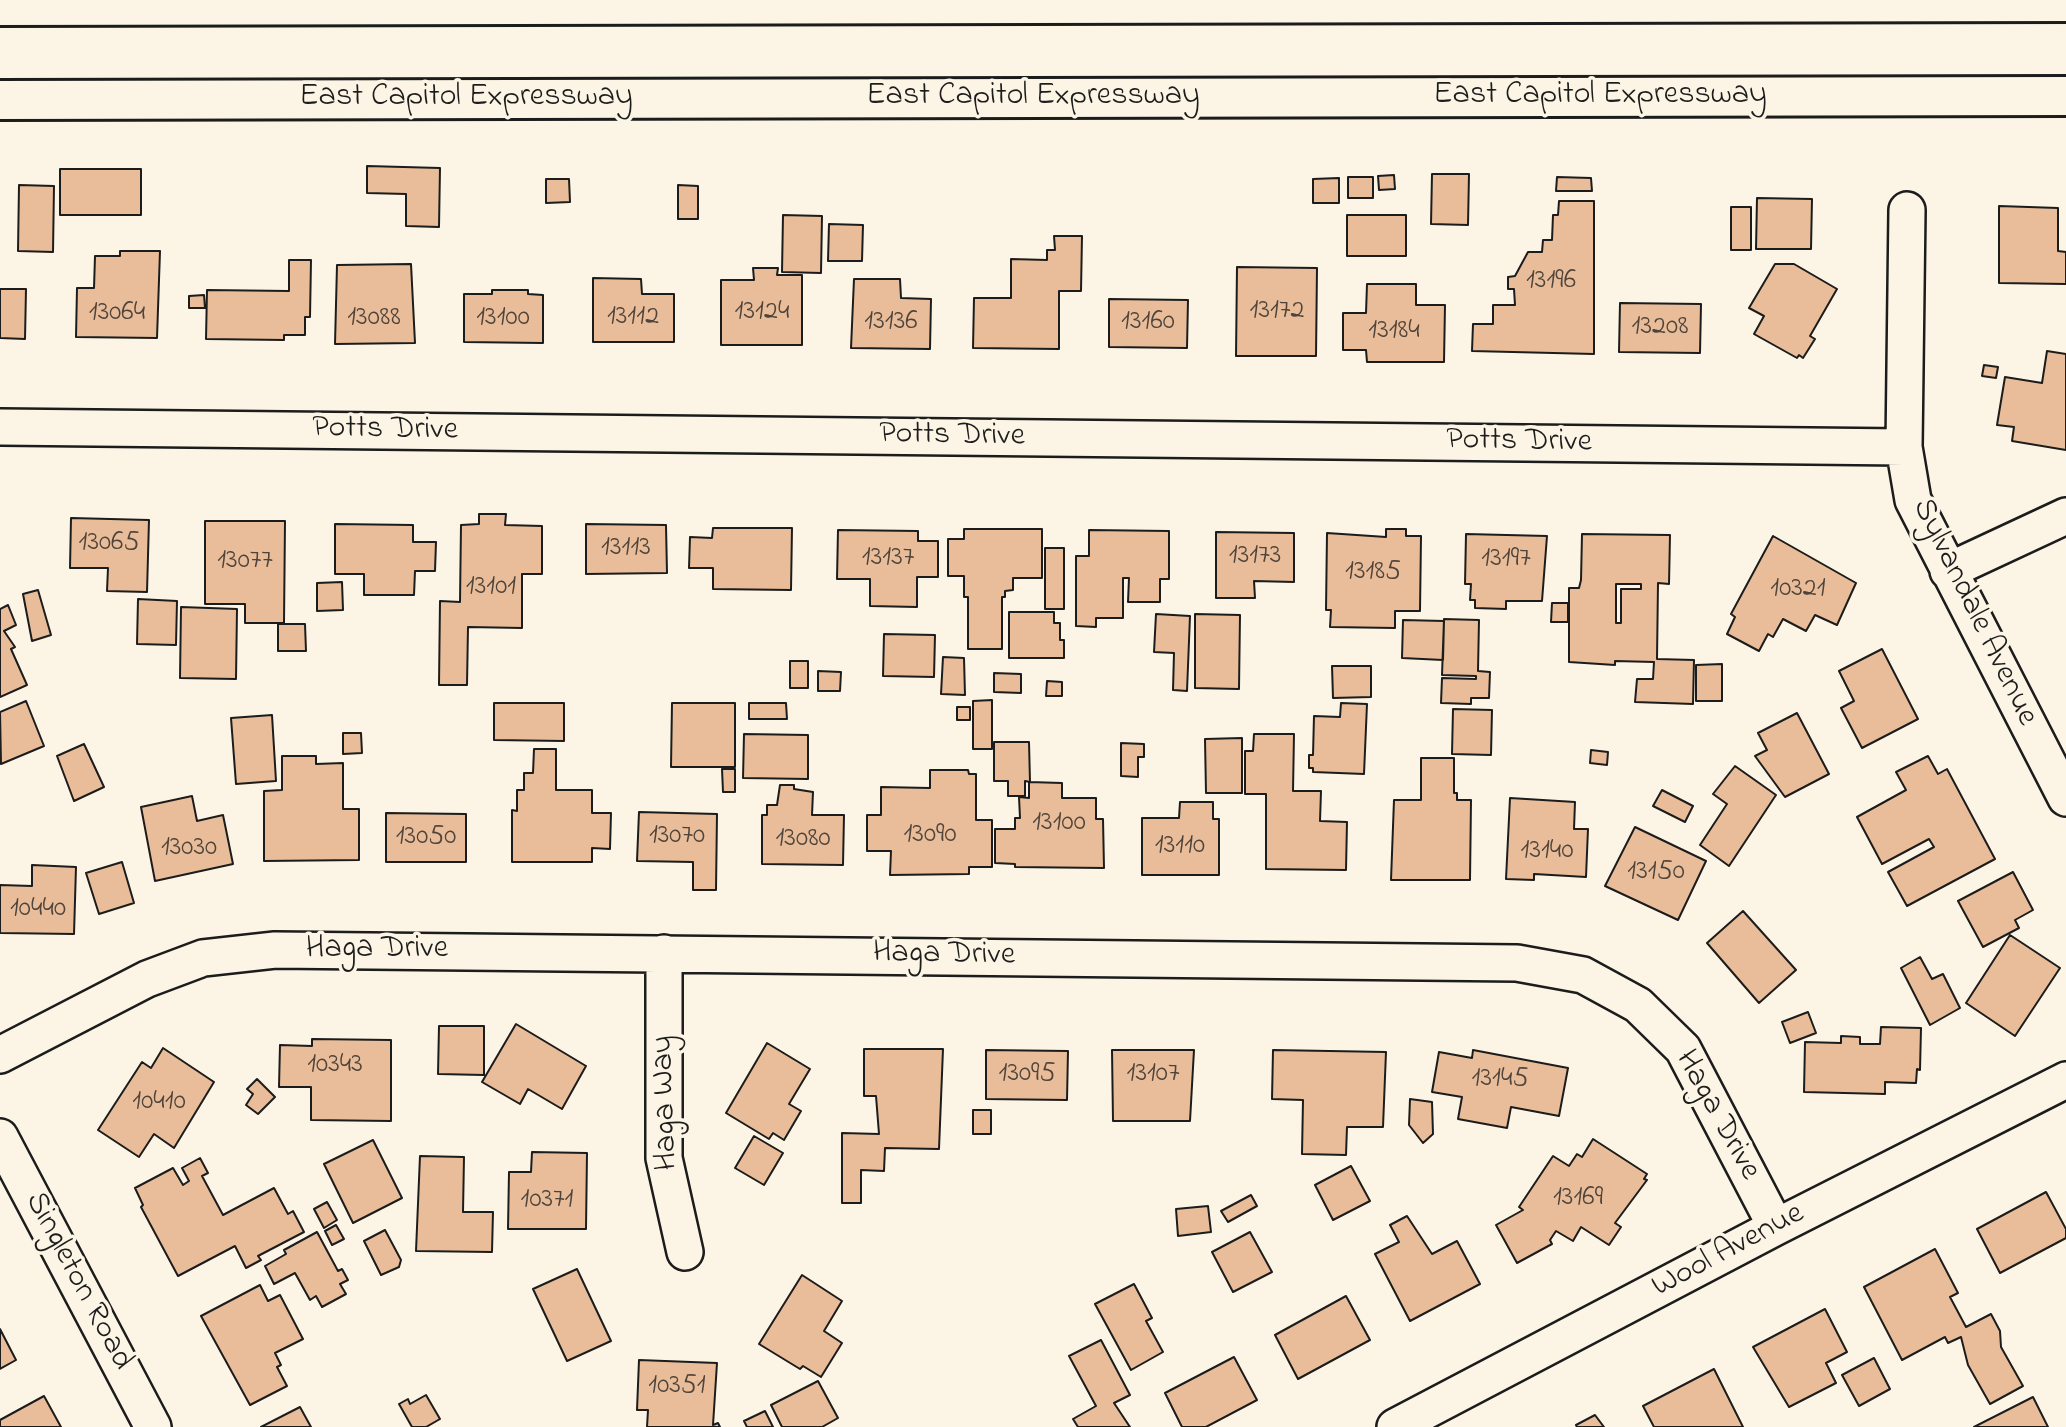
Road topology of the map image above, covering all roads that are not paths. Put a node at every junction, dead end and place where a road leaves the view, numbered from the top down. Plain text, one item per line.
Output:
1 (1533, 1) edge
2 (1911, 1) edge
3 (2066, 2) edge
4 (0, 6) edge
5 (2066, 96) edge
6 (0, 100) edge
7 (1907, 210) dead end
8 (0, 427) edge
9 (1904, 447) junction
10 (2066, 516) edge
11 (1948, 572) junction
12 (2066, 798) edge
13 (664, 953) junction
14 (0, 1055) edge
15 (2066, 1080) edge
16 (0, 1137) edge
17 (1776, 1227) junction
18 (685, 1252) dead end
19 (153, 1427) edge
20 (1395, 1427) edge

1 - 2 highway
1 - 4 highway
2 - 3 highway
5 - 6 highway, East Capitol Expressway
7 - 9 street, Sylvandale Avenue
8 - 9 street, Potts Drive
9 - 11 street, Sylvandale Avenue
10 - 11 street
11 - 12 street, Sylvandale Avenue
13 - 14 street, Haga Drive
13 - 17 street, Haga Drive
13 - 18 street, Haga Way
15 - 17 street, Wool Avenue
16 - 19 street, Singleton Road
17 - 20 street, Wool Avenue

